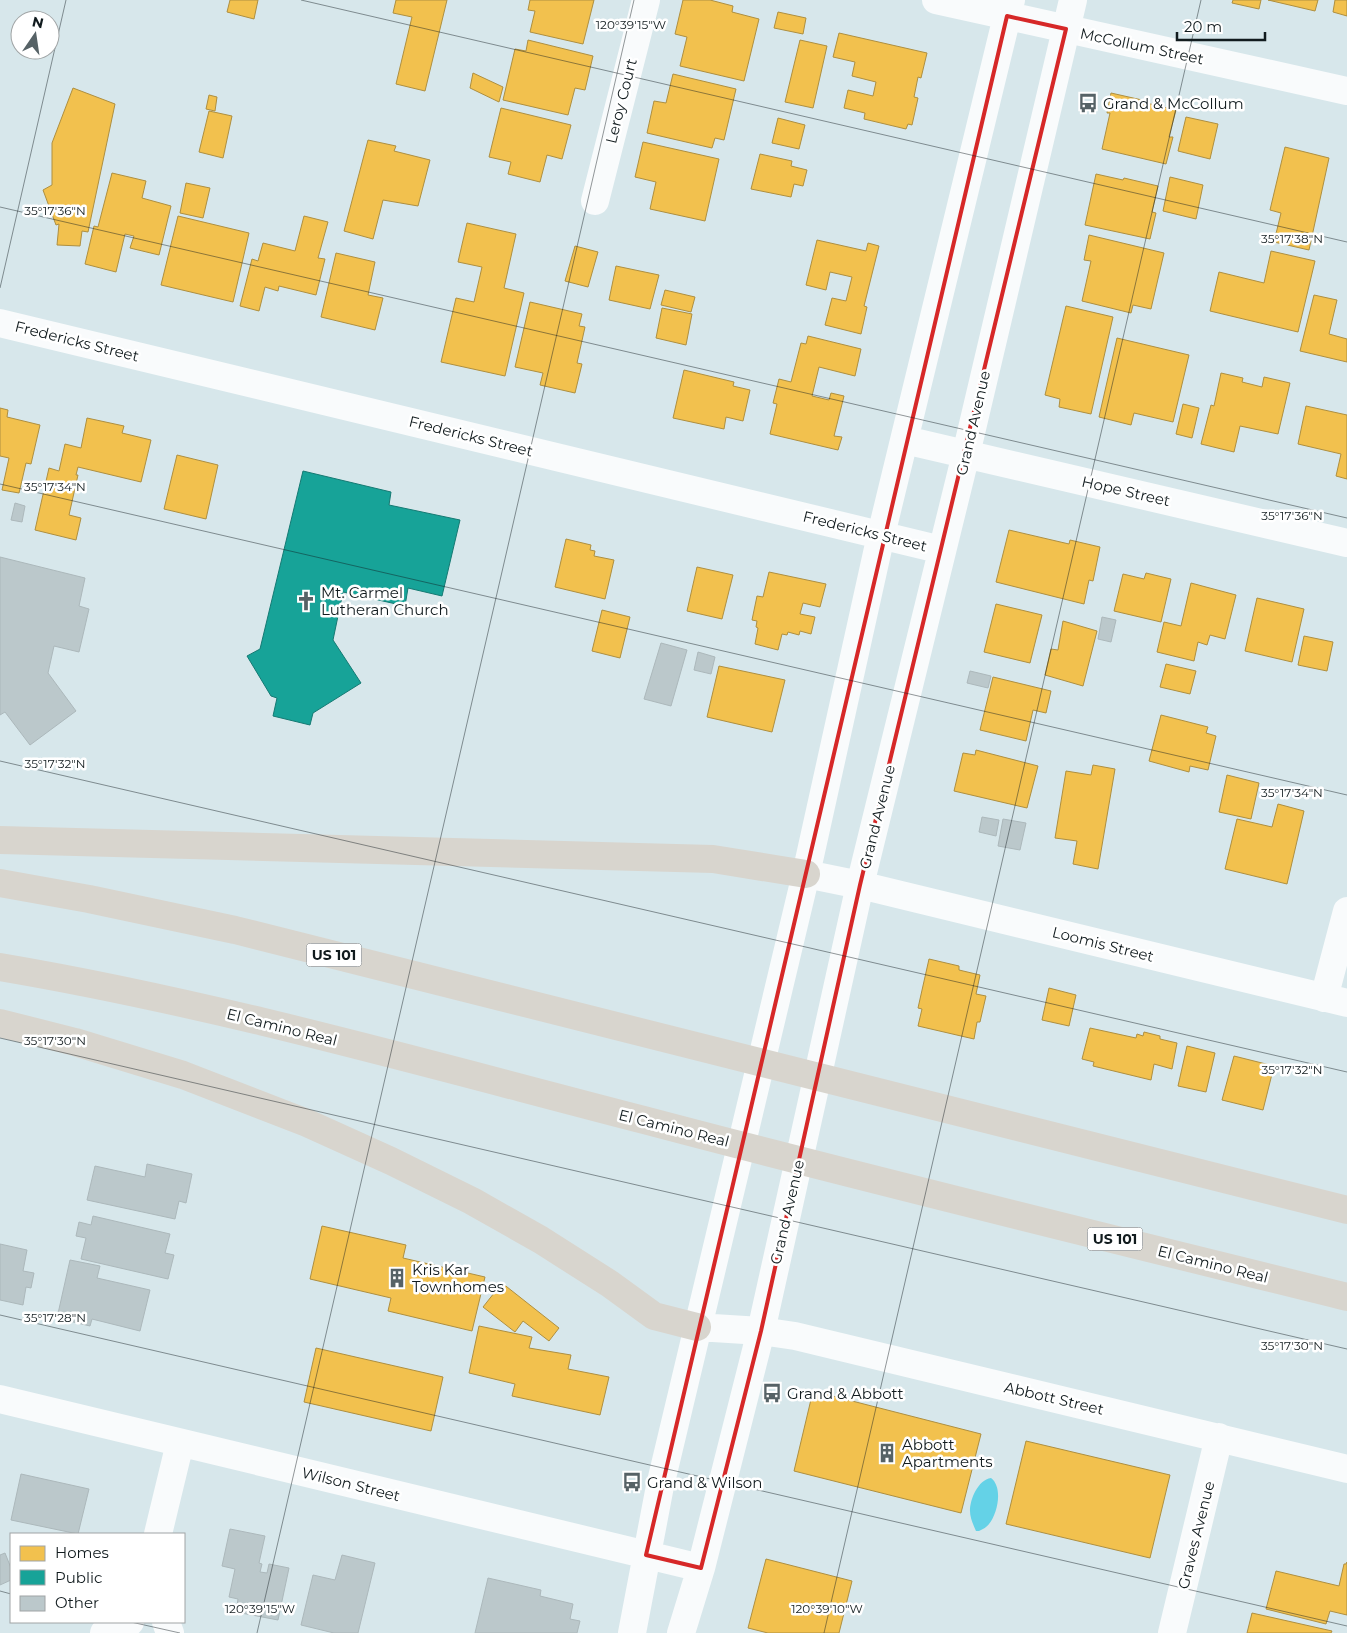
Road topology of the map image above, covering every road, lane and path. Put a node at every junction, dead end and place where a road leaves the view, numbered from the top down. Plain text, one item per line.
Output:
1 (646, 0) edge
2 (936, 0) edge
3 (1073, 0) edge
4 (1009, 8) edge
5 (1066, 29) junction
6 (1347, 91) edge
7 (595, 201) dead end
8 (0, 323) edge
9 (906, 440) junction
10 (966, 454) junction
11 (882, 535) junction
12 (1347, 544) edge
13 (942, 550) junction
14 (0, 840) edge
15 (806, 874) junction
16 (0, 883) edge
17 (860, 885) junction
18 (1347, 912) edge
19 (0, 967) edge
20 (1336, 1000) edge
21 (0, 1023) edge
22 (1347, 1210) edge
23 (1347, 1297) edge
24 (697, 1327) junction
25 (761, 1331) junction
26 (0, 1400) edge
27 (1219, 1437) junction
28 (180, 1443) junction
29 (1347, 1469) edge
30 (158, 1533) edge
31 (646, 1555) junction
32 (702, 1568) junction
33 (128, 1623) edge
34 (104, 1633) edge
35 (632, 1633) edge
36 (681, 1633) edge
37 (1172, 1633) edge

1 - 7 street, Leroy Court
2 - 4 street, McCollum Street
3 - 5 street, Grand Avenue
4 - 5 street, McCollum Street
4 - 9 street
5 - 6 street, McCollum Street
5 - 10 street, Grand Avenue
8 - 11 street, Fredericks Street
9 - 10 street, Hope Street
9 - 11 street
10 - 12 street, Hope Street
10 - 13 street, Grand Avenue
11 - 13 street, Fredericks Street
11 - 15 street
13 - 17 street, Grand Avenue
14 - 15 highway
15 - 17 street, Loomis Street
15 - 24 street
16 - 22 highway, US 101
17 - 20 street, Loomis Street
17 - 25 street, Grand Avenue
18 - 20 street
19 - 23 highway, El Camino Real / US 101
21 - 24 highway
24 - 25 street, Abbott Street
24 - 31 street
25 - 27 street, Abbott Street
25 - 32 street, Grand Avenue
26 - 28 street, Wilson Street
27 - 29 street, Abbott Street
27 - 37 street, Graves Avenue
28 - 30 street
28 - 31 street, Wilson Street
31 - 32 street, Wilson Street
31 - 35 street
32 - 36 street, Grand Avenue
33 - 34 street

